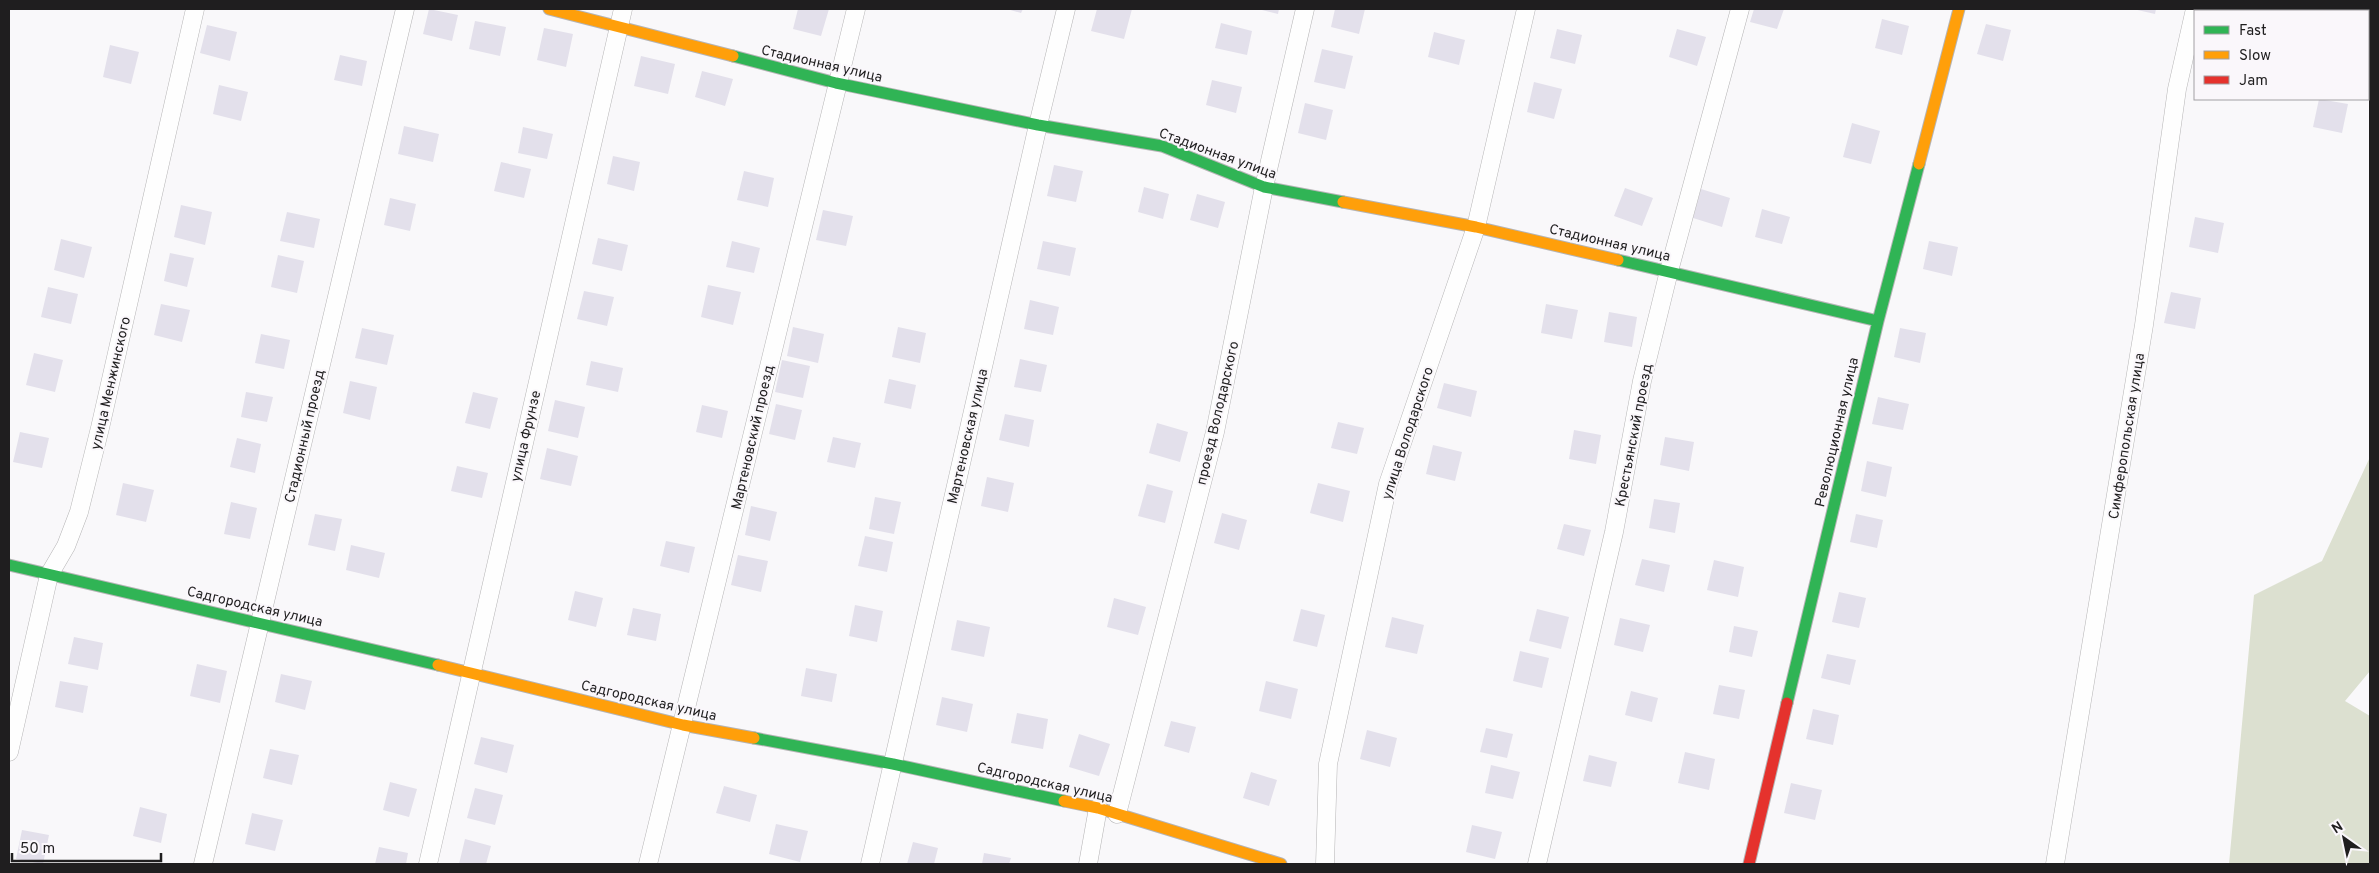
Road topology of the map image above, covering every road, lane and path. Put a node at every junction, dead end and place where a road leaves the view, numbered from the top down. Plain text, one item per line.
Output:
1 (195, 9) edge
2 (404, 9) edge
3 (548, 9) edge
4 (623, 9) edge
5 (856, 9) edge
6 (1066, 9) edge
7 (1306, 9) edge
8 (1526, 9) edge
9 (1740, 9) edge
10 (1959, 9) edge
11 (2194, 13) edge
12 (618, 28) junction
13 (836, 84) junction
14 (1038, 125) junction
15 (1264, 187) junction
16 (1476, 227) junction
17 (1669, 271) junction
18 (1878, 321) junction
19 (9, 565) edge
20 (49, 575) junction
21 (260, 622) junction
22 (471, 672) junction
23 (683, 725) junction
24 (9, 752) edge
25 (893, 764) junction
26 (1098, 808) junction
27 (1117, 814) junction
28 (203, 864) edge
29 (428, 864) edge
30 (648, 864) edge
31 (870, 864) edge
32 (1088, 864) edge
33 (1282, 864) edge
34 (1325, 864) edge
35 (1537, 864) edge
36 (1749, 864) edge
37 (2055, 864) edge

1 - 20 street, улица Менжинского
2 - 21 street, Стадионный проезд
3 - 12 street, Стадионная улица
4 - 12 street, улица Фрунзе
5 - 13 street, Мартеновский проезд
6 - 14 street, Мартеновская улица
7 - 15 street, проезд Володарского
8 - 16 street, улица Володарского
9 - 17 street, Крестьянский проезд
10 - 18 street, Революционная улица
11 - 37 street, Симферопольская улица
12 - 13 street, Стадионная улица
12 - 22 street, улица Фрунзе
13 - 14 street, Стадионная улица
13 - 23 street, Мартеновский проезд
14 - 15 street, Стадионная улица
14 - 25 street, Мартеновская улица
15 - 16 street, Стадионная улица
15 - 27 street, проезд Володарского
16 - 17 street, Стадионная улица
16 - 34 street, улица Володарского
17 - 18 street, Стадионная улица
17 - 35 street, Крестьянский проезд
18 - 36 street, Революционная улица
19 - 20 street, Садгородская улица
20 - 21 street, Садгородская улица
20 - 24 street, улица Менжинского
21 - 22 street, Садгородская улица
21 - 28 street, Стадионный проезд
22 - 23 street, Садгородская улица
22 - 29 street, улица Фрунзе
23 - 25 street, Садгородская улица
23 - 30 street, Мартеновский проезд
25 - 26 street, Садгородская улица
25 - 31 street, Мартеновская улица
26 - 27 street, Садгородская улица
26 - 32 street
27 - 33 street, Садгородская улица

